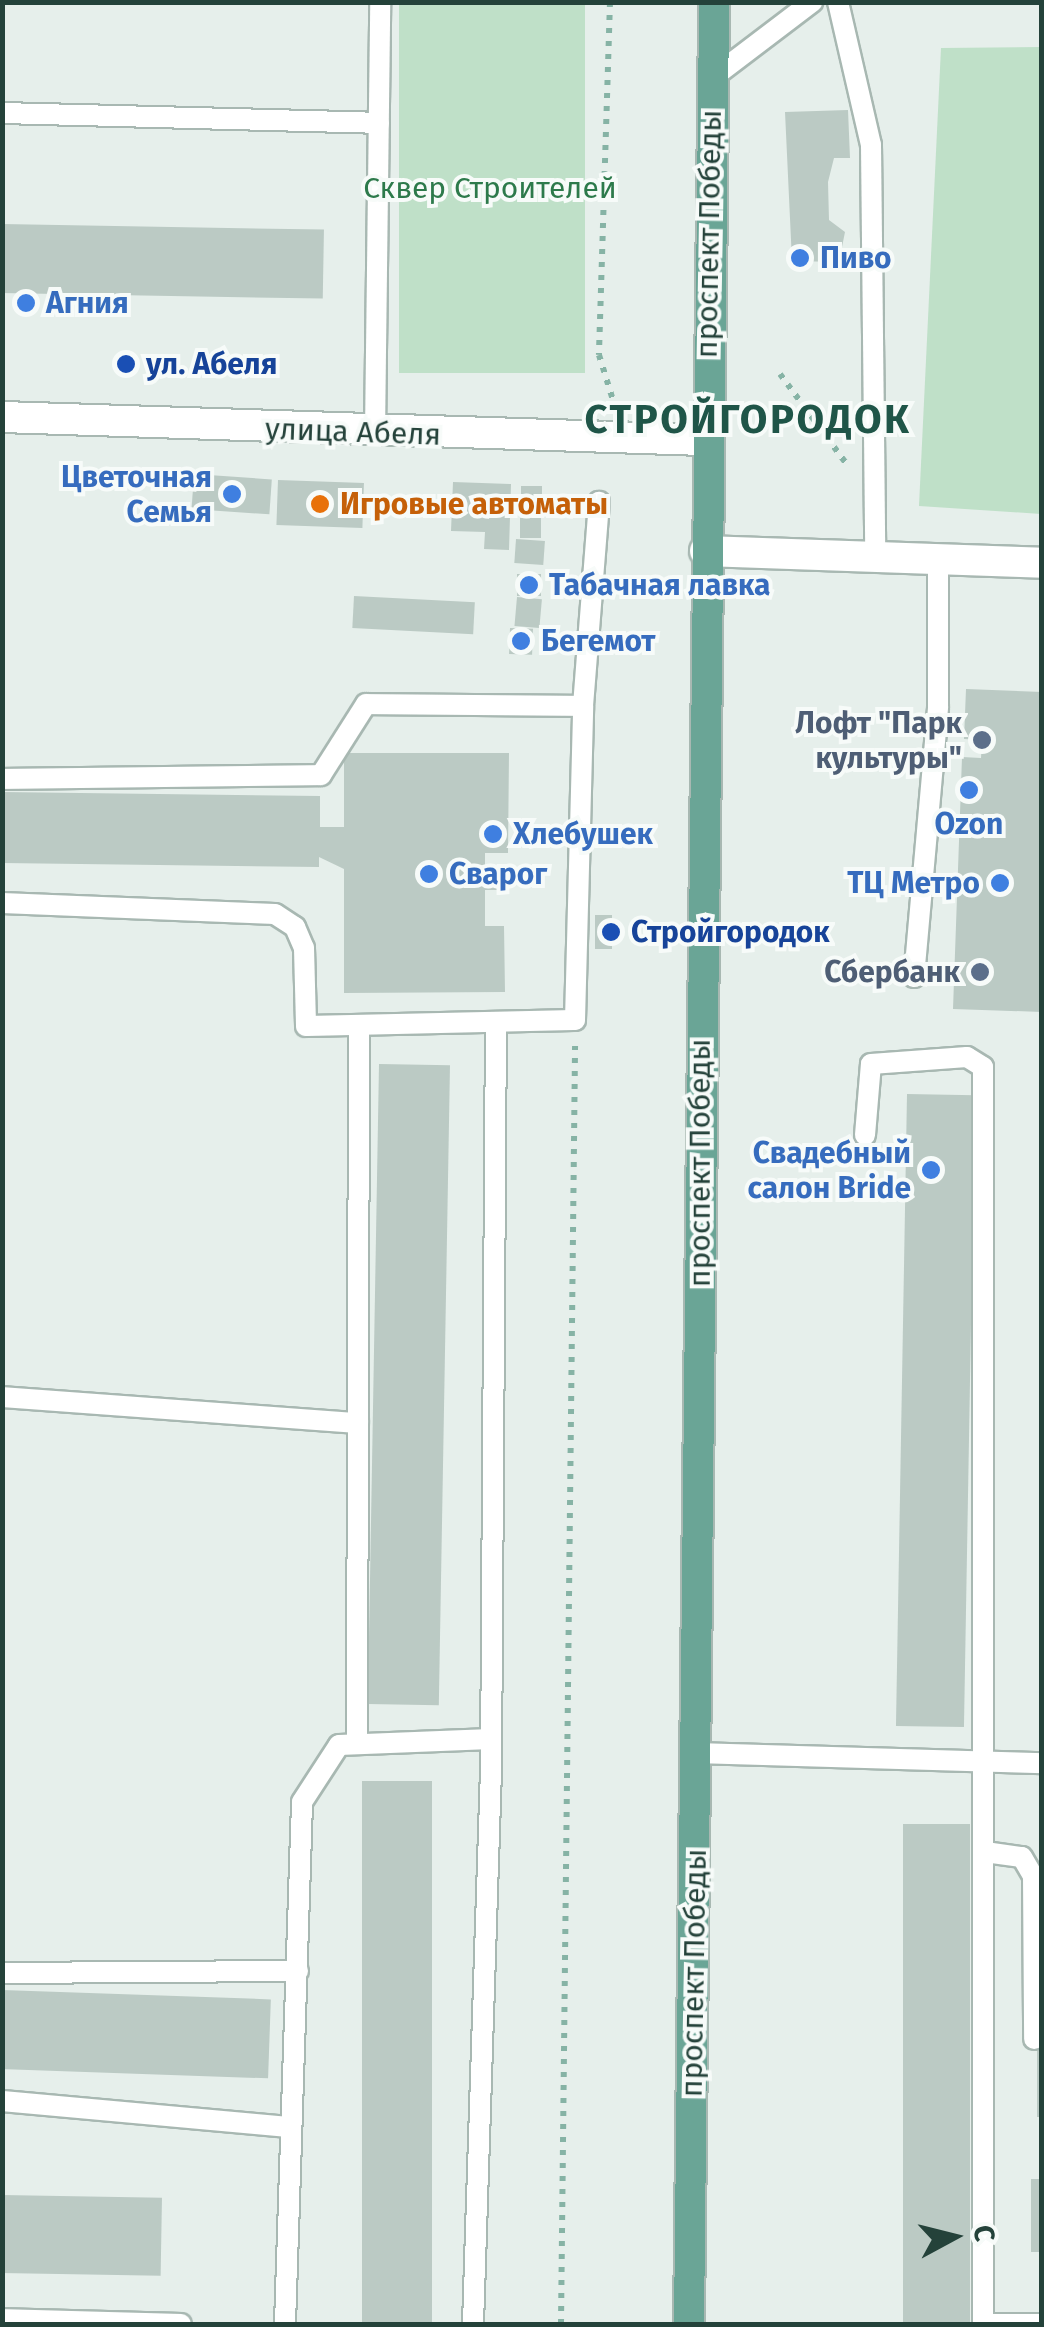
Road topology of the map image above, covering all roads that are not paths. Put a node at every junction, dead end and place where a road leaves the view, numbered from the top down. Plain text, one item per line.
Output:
1 (380, 2) edge
2 (714, 2) edge
3 (812, 2) edge
4 (838, 2) edge
5 (712, 78) junction
6 (2, 114) edge
7 (378, 123) junction
8 (2, 417) edge
9 (375, 433) junction
10 (704, 440) junction
11 (599, 502) dead end
12 (705, 551) junction
13 (875, 556) junction
14 (938, 558) junction
15 (1042, 562) edge
16 (583, 706) junction
17 (2, 780) edge
18 (2, 902) edge
19 (914, 977) dead end
20 (496, 1024) junction
21 (359, 1026) junction
22 (865, 1135) dead end
23 (2, 1396) edge
24 (358, 1423) junction
25 (491, 1739) junction
26 (357, 1744) junction
27 (696, 1753) junction
28 (986, 1762) junction
29 (1042, 1762) edge
30 (986, 1852) junction
31 (298, 1971) junction
32 (2, 1973) edge
33 (1034, 2039) dead end
34 (2, 2101) edge
35 (287, 2127) junction
36 (2, 2319) edge
37 (181, 2324) edge
38 (285, 2324) edge
39 (473, 2324) edge
40 (689, 2324) edge
41 (983, 2324) edge
42 (1042, 2324) edge

1 - 7 lane
2 - 5 main road, проспект Победы
3 - 5 lane
4 - 13 lane
5 - 10 main road, проспект Победы
6 - 7 lane
7 - 9 lane
8 - 9 street, улица Абеля
9 - 10 street, улица Абеля
10 - 12 main road, проспект Победы
11 - 16 lane
12 - 13 street
12 - 27 main road, проспект Победы
13 - 14 street
14 - 15 street
14 - 19 lane
16 - 17 lane
16 - 20 lane
18 - 21 lane
20 - 21 lane
20 - 25 lane
21 - 24 lane
22 - 28 lane
23 - 24 lane
24 - 26 lane
25 - 26 lane
25 - 39 lane
26 - 31 lane
27 - 28 lane
27 - 40 main road, проспект Победы
28 - 29 lane
28 - 30 lane
30 - 33 lane
30 - 41 lane
31 - 32 lane
31 - 35 lane
34 - 35 lane
35 - 38 lane
36 - 37 lane
41 - 42 lane

